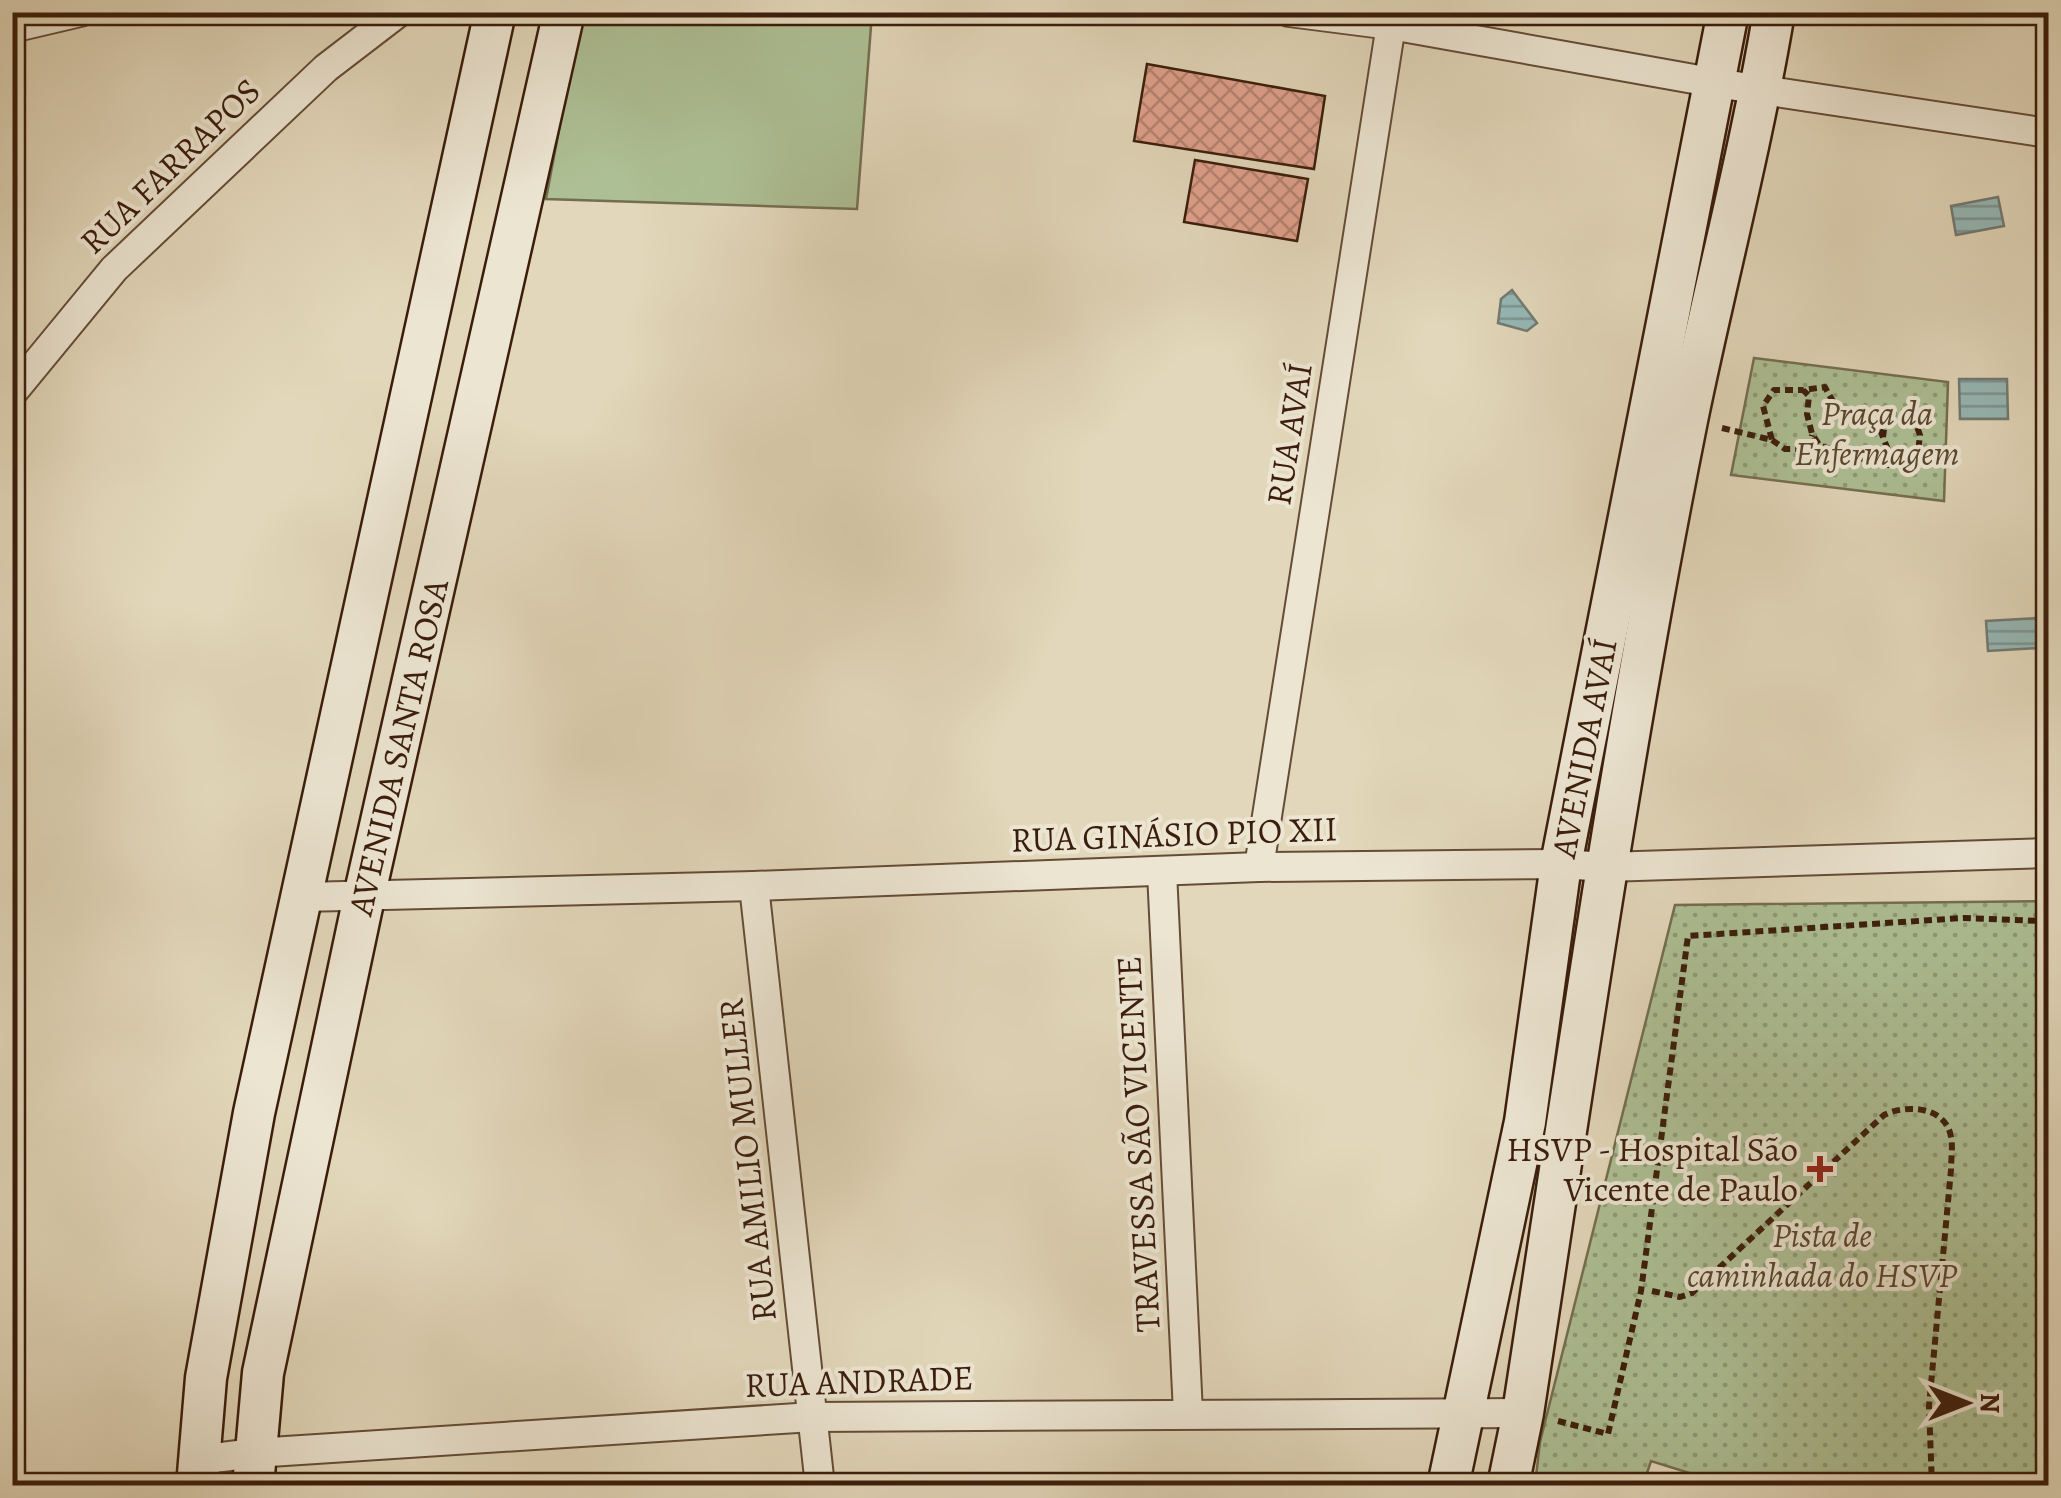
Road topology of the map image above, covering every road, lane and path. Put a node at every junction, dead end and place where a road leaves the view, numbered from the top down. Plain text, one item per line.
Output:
1 (80, 12) edge
2 (399, 12) edge
3 (496, 12) edge
4 (564, 12) edge
5 (1289, 12) edge
6 (1728, 12) edge
7 (1774, 12) edge
8 (1392, 19) edge
9 (12, 28) edge
10 (1716, 83) junction
11 (1761, 90) junction
12 (2048, 132) edge
13 (418, 363) junction
14 (482, 374) junction
15 (1803, 390) junction
16 (12, 392) edge
17 (1687, 419) junction
18 (1812, 434) junction
19 (1883, 438) junction
20 (1772, 440) junction
21 (1894, 464) junction
22 (2048, 853) edge
23 (1561, 864) junction
24 (1259, 867) junction
25 (1606, 867) junction
26 (1162, 872) junction
27 (754, 886) junction
28 (364, 896) junction
29 (302, 897) junction
30 (2048, 924) edge
31 (254, 1113) junction
32 (316, 1120) junction
33 (1652, 1291) dead end
34 (1188, 1413) junction
35 (1462, 1413) junction
36 (1523, 1413) junction
37 (813, 1417) junction
38 (253, 1469) edge
39 (197, 1473) edge
40 (820, 1486) edge
41 (1448, 1486) edge
42 (1508, 1486) edge
43 (1932, 1486) edge

1 - 9 street
2 - 16 street, RUA FARRAPOS
3 - 13 main road, AVENIDA SANTA ROSA
4 - 14 main road, AVENIDA SANTA ROSA
5 - 8 street
6 - 10 main road, AVENIDA AVAÍ
7 - 11 main road, AVENIDA AVAÍ
8 - 10 street
8 - 24 street, RUA AVAÍ
10 - 11 street
10 - 23 main road, AVENIDA AVAÍ
11 - 12 street
11 - 17 main road, AVENIDA AVAÍ
13 - 14 main road
13 - 29 main road, AVENIDA SANTA ROSA
14 - 28 main road, AVENIDA SANTA ROSA
15 - 18 path
15 - 19 path
15 - 20 path
17 - 20 path
17 - 25 main road, AVENIDA AVAÍ
18 - 20 path
18 - 21 path
19 - 21 path
19 - 21 path
22 - 25 street, RUA GINÁSIO PIO XII
23 - 24 street, RUA GINÁSIO PIO XII
23 - 25 street, RUA GINÁSIO PIO XII
23 - 35 main road, AVENIDA AVAÍ
24 - 26 street, RUA GINÁSIO PIO XII
25 - 36 main road, AVENIDA AVAÍ
26 - 27 street, RUA GINÁSIO PIO XII
26 - 34 street, TRAVESSA SÃO VICENTE
27 - 28 street, RUA GINÁSIO PIO XII
27 - 37 street, RUA AMILIO MULLER
28 - 29 street, RUA GINÁSIO PIO XII
28 - 32 main road, AVENIDA SANTA ROSA
29 - 31 main road, AVENIDA SANTA ROSA
30 - 36 path
31 - 32 main road
31 - 39 main road, AVENIDA SANTA ROSA
32 - 38 main road, AVENIDA SANTA ROSA
33 - 43 path
34 - 35 street, RUA ANDRADE
34 - 37 street, RUA ANDRADE
35 - 36 street, RUA ANDRADE
35 - 41 main road, AVENIDA AVAÍ
36 - 42 main road, AVENIDA AVAÍ
37 - 38 street, RUA ANDRADE
37 - 40 street, RUA AMILIO MULLER
38 - 39 street, RUA ANDRADE

